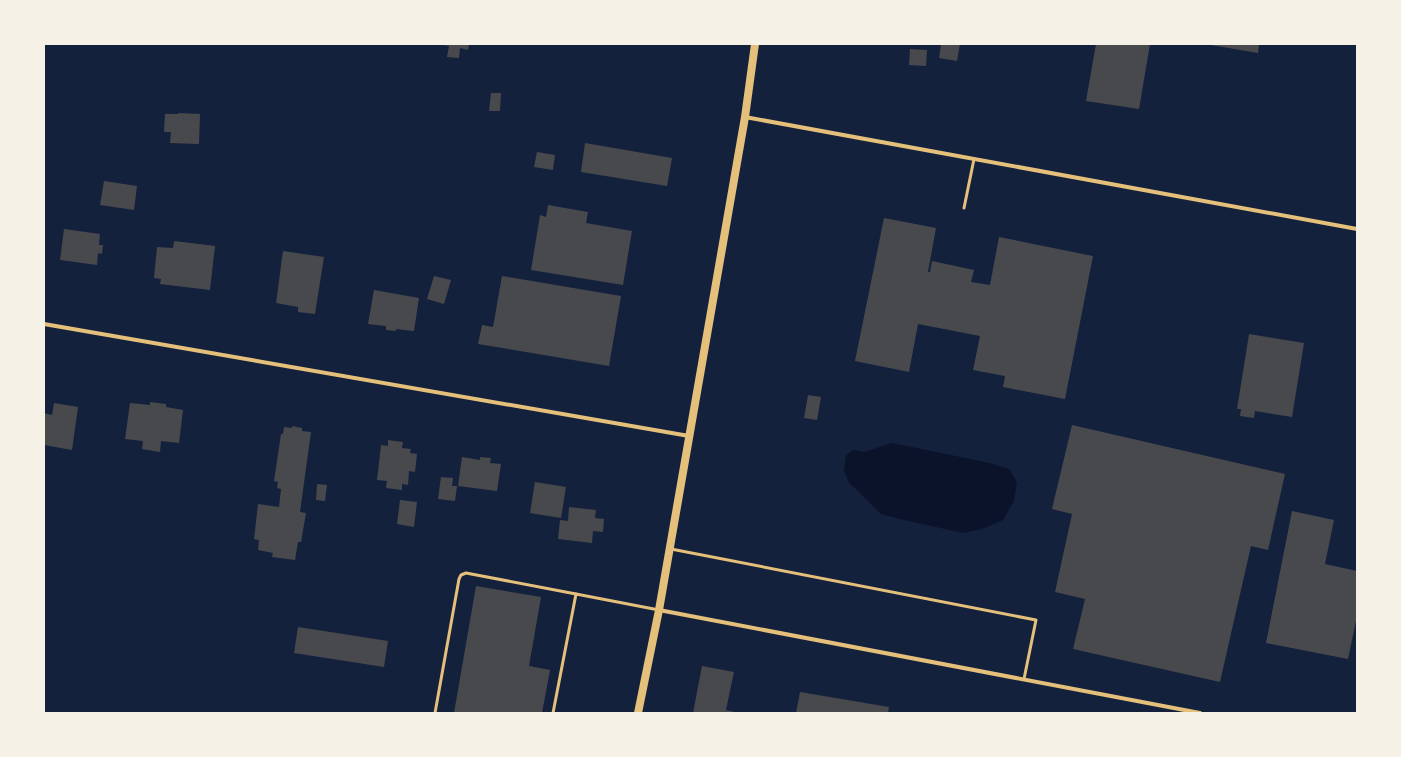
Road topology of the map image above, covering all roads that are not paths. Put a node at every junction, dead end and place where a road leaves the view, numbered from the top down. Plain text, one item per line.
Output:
1 (755, 44) edge
2 (745, 116) junction
3 (974, 159) junction
4 (964, 208) dead end
5 (1357, 229) edge
6 (44, 324) edge
7 (689, 436) junction
8 (669, 549) junction
9 (576, 594) junction
10 (659, 610) junction
11 (1024, 679) junction
12 (435, 713) edge
13 (553, 713) edge
14 (638, 713) edge
15 (1200, 713) edge

1 - 2 main road
2 - 3 street
2 - 7 main road
3 - 4 lane
3 - 5 street
6 - 7 street
7 - 8 main road
8 - 10 main road
8 - 11 lane
9 - 10 lane
9 - 12 lane
9 - 13 lane
10 - 11 street
10 - 14 main road
11 - 15 street

